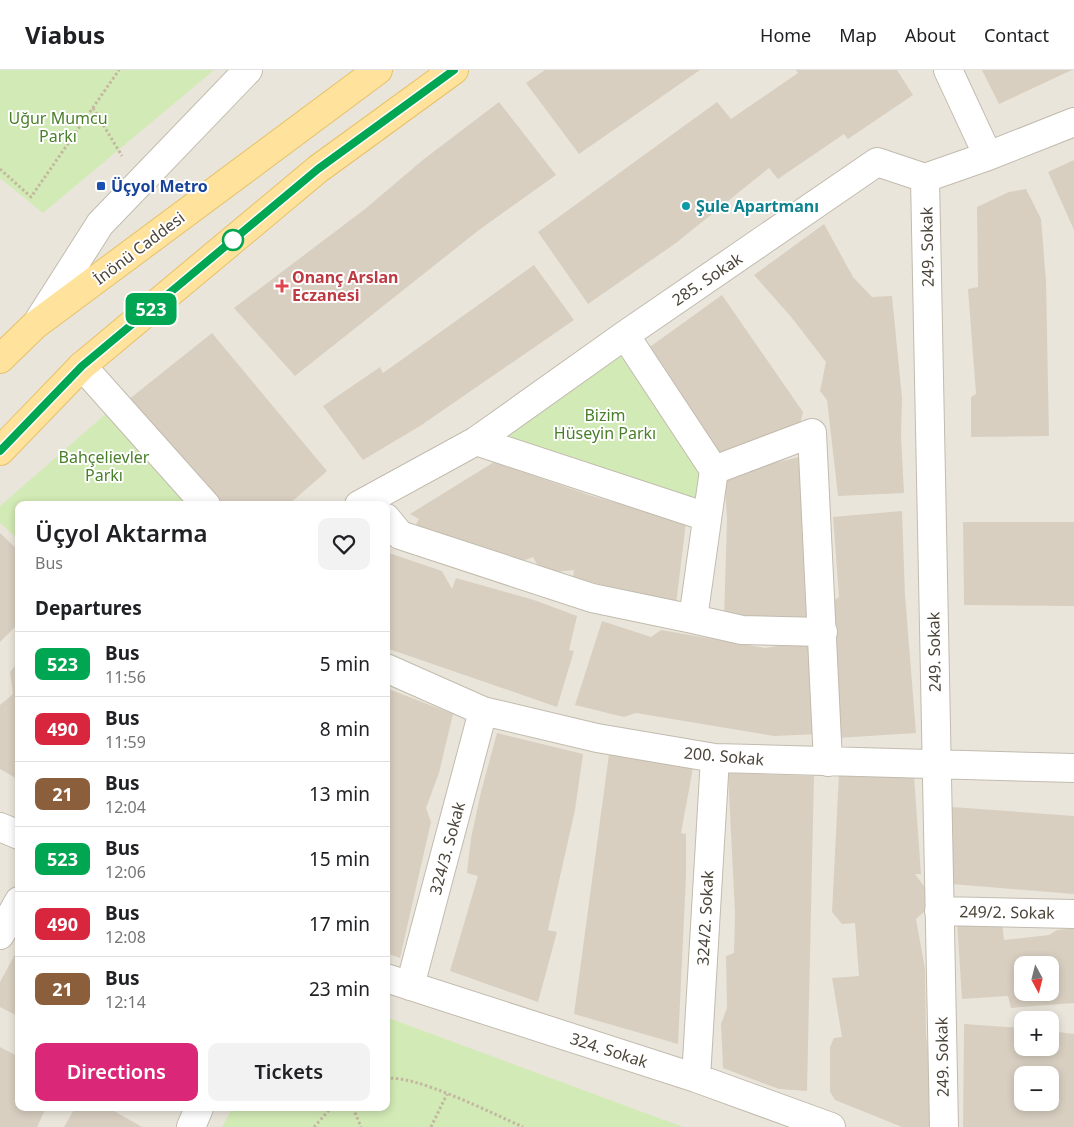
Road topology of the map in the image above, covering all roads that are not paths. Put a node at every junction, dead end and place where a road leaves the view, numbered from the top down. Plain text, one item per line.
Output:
1 (248, 70) edge
2 (454, 70) edge
3 (948, 70) edge
4 (374, 72) edge
5 (1074, 122) edge
6 (988, 156) junction
7 (925, 178) junction
8 (35, 325) junction
9 (625, 335) junction
10 (0, 359) edge
11 (82, 366) junction
12 (476, 441) junction
13 (0, 451) edge
14 (714, 470) junction
15 (202, 501) edge
16 (381, 501) edge
17 (707, 517) junction
18 (390, 525) edge
19 (693, 619) junction
20 (823, 632) junction
21 (390, 670) edge
22 (483, 710) junction
23 (714, 758) junction
24 (828, 762) junction
25 (936, 766) junction
26 (1074, 768) edge
27 (0, 827) edge
28 (15, 833) edge
29 (15, 908) edge
30 (939, 911) junction
31 (1074, 914) edge
32 (0, 935) edge
33 (398, 982) edge
34 (696, 1078) junction
35 (199, 1111) edge
36 (191, 1127) edge
37 (831, 1127) edge
38 (944, 1127) edge

1 - 8 street
2 - 11 main road
3 - 6 street
4 - 8 main road, İnönü Caddesi
5 - 6 street
6 - 7 street
7 - 9 street, 285. Sokak
7 - 25 street, 249. Sokak
8 - 10 main road, İnönü Caddesi
9 - 12 street, 285. Sokak
9 - 14 street
11 - 13 main road
11 - 15 street
12 - 16 street, 285. Sokak
12 - 17 street
14 - 17 street
14 - 20 street
17 - 19 street
18 - 19 street
19 - 20 street
20 - 24 street
21 - 22 street, 200. Sokak
22 - 23 street, 200. Sokak
22 - 33 street, 324/3. Sokak
23 - 24 street, 200. Sokak
23 - 34 street, 324/2. Sokak
24 - 25 street, 200. Sokak
25 - 26 street, 200. Sokak
25 - 30 street, 249. Sokak
27 - 28 street
29 - 32 street
30 - 31 street, 249/2. Sokak
30 - 38 street, 249. Sokak
33 - 34 street, 324. Sokak
34 - 37 street, 324. Sokak
35 - 36 street

